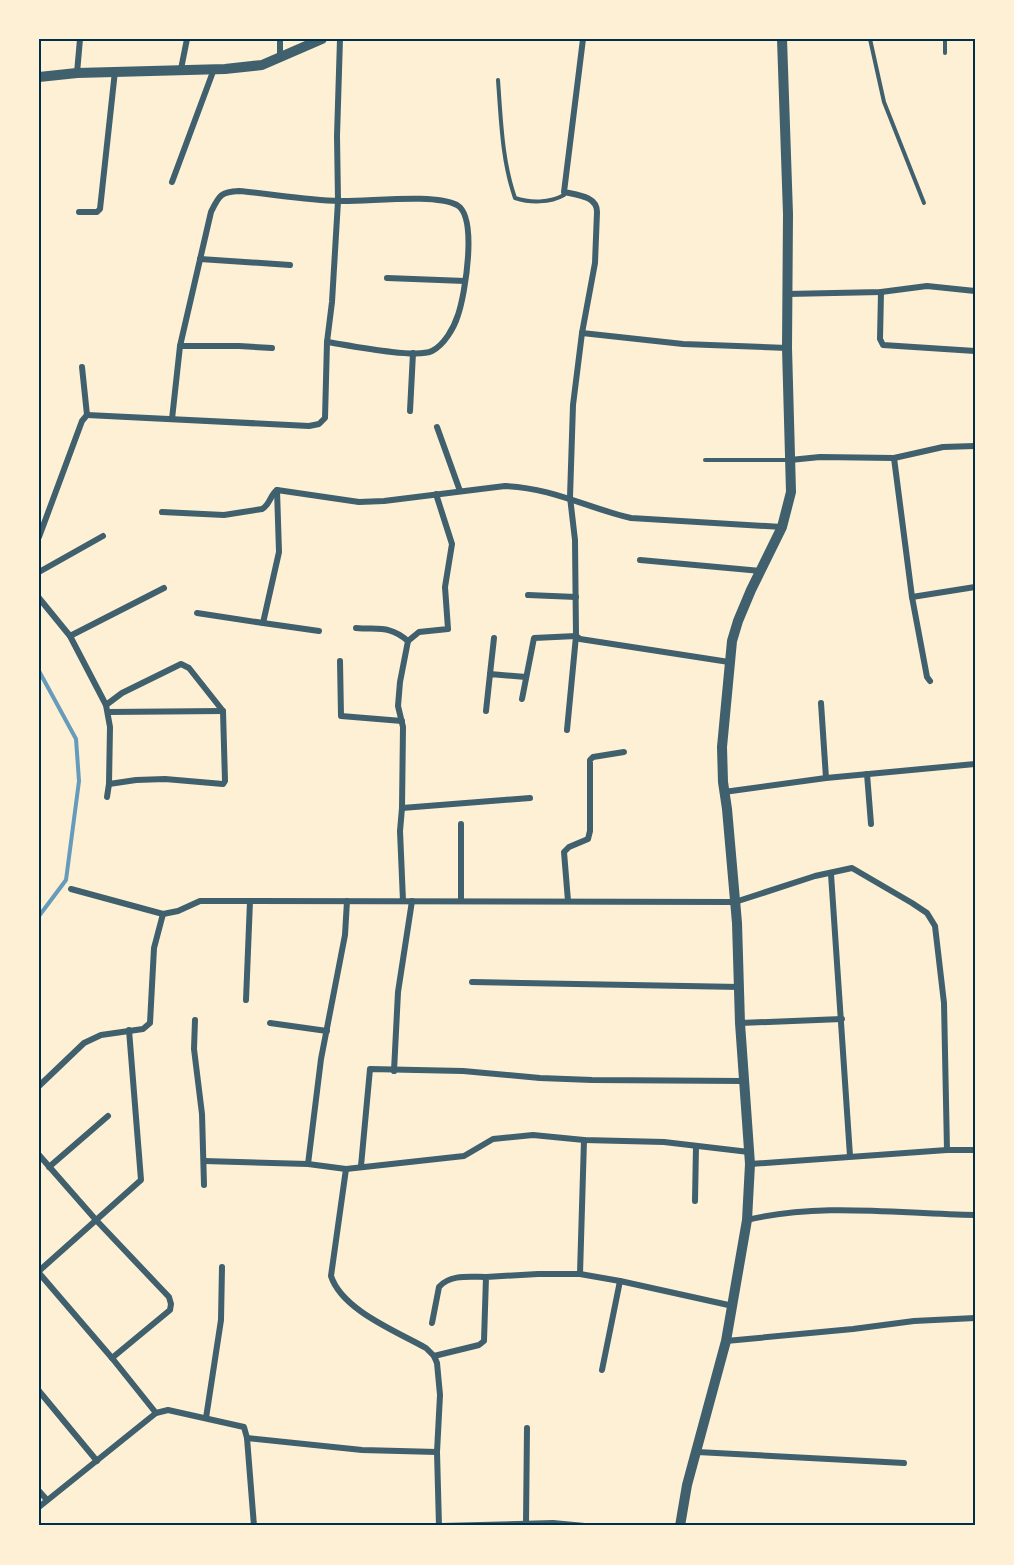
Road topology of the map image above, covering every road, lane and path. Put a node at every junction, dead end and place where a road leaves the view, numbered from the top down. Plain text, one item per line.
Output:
1 (80, 39) edge
2 (187, 39) edge
3 (280, 39) edge
4 (322, 39) edge
5 (340, 39) edge
6 (584, 39) edge
7 (782, 39) edge
8 (870, 39) edge
9 (945, 39) edge
10 (945, 53) dead end
11 (280, 59) junction
12 (181, 69) junction
13 (214, 69) junction
14 (115, 71) junction
15 (77, 73) junction
16 (39, 77) edge
17 (498, 81) dead end
18 (172, 182) dead end
19 (564, 192) junction
20 (338, 201) junction
21 (924, 203) dead end
22 (79, 212) dead end
23 (200, 259) junction
24 (290, 265) dead end
25 (387, 278) dead end
26 (465, 281) junction
27 (975, 291) edge
28 (882, 292) junction
29 (787, 294) junction
30 (582, 333) junction
31 (327, 342) junction
32 (180, 346) junction
33 (272, 348) dead end
34 (787, 348) junction
35 (975, 351) edge
36 (413, 353) junction
37 (82, 367) dead end
38 (410, 411) dead end
39 (87, 416) junction
40 (172, 419) junction
41 (436, 427) dead end
42 (975, 446) edge
43 (894, 458) junction
44 (705, 460) dead end
45 (790, 460) junction
46 (277, 490) junction
47 (460, 491) junction
48 (436, 494) junction
49 (570, 497) junction
50 (162, 512) dead end
51 (782, 527) junction
52 (103, 536) dead end
53 (39, 537) edge
54 (640, 560) dead end
55 (761, 571) junction
56 (39, 572) edge
57 (975, 587) edge
58 (164, 588) dead end
59 (528, 595) dead end
60 (576, 597) junction
61 (912, 597) junction
62 (39, 598) edge
63 (196, 613) dead end
64 (263, 623) junction
65 (356, 628) dead end
66 (319, 631) dead end
67 (70, 636) junction
68 (576, 636) junction
69 (495, 638) dead end
70 (408, 641) junction
71 (340, 661) dead end
72 (729, 662) junction
73 (490, 674) junction
74 (526, 678) junction
75 (930, 681) dead end
76 (522, 699) dead end
77 (820, 703) dead end
78 (107, 709) junction
79 (223, 711) junction
80 (486, 711) dead end
81 (402, 722) junction
82 (567, 730) dead end
83 (624, 752) dead end
84 (975, 764) edge
85 (867, 774) junction
86 (826, 778) junction
87 (110, 784) junction
88 (724, 792) junction
89 (107, 797) dead end
90 (530, 798) dead end
91 (402, 808) junction
92 (461, 824) dead end
93 (871, 824) dead end
94 (831, 874) junction
95 (71, 889) dead end
96 (250, 901) junction
97 (347, 901) junction
98 (403, 901) junction
99 (411, 901) junction
100 (462, 901) junction
101 (568, 902) junction
102 (735, 902) junction
103 (163, 914) junction
104 (472, 982) dead end
105 (740, 987) junction
106 (246, 1000) dead end
107 (842, 1019) junction
108 (195, 1020) dead end
109 (270, 1023) dead end
110 (740, 1023) junction
111 (129, 1030) junction
112 (327, 1031) junction
113 (394, 1071) junction
114 (743, 1081) junction
115 (39, 1086) edge
116 (108, 1116) dead end
117 (584, 1140) junction
118 (696, 1146) junction
119 (947, 1150) junction
120 (975, 1150) edge
121 (749, 1152) junction
122 (39, 1155) edge
123 (850, 1156) junction
124 (204, 1161) junction
125 (308, 1164) junction
126 (750, 1164) junction
127 (361, 1166) junction
128 (49, 1167) junction
129 (346, 1169) junction
130 (204, 1185) dead end
131 (695, 1201) dead end
132 (975, 1215) edge
133 (96, 1220) junction
134 (747, 1220) junction
135 (222, 1267) dead end
136 (39, 1272) edge
137 (580, 1274) junction
138 (486, 1277) junction
139 (620, 1281) junction
140 (733, 1306) junction
141 (975, 1318) edge
142 (432, 1323) dead end
143 (726, 1341) junction
144 (434, 1356) junction
145 (112, 1358) junction
146 (602, 1370) dead end
147 (39, 1391) edge
148 (156, 1413) junction
149 (206, 1418) junction
150 (527, 1428) dead end
151 (247, 1438) junction
152 (437, 1452) junction
153 (698, 1452) junction
154 (95, 1459) junction
155 (904, 1463) dead end
156 (39, 1491) edge
157 (46, 1500) junction
158 (39, 1507) edge
159 (526, 1523) junction
160 (254, 1526) edge
161 (440, 1526) edge
162 (585, 1526) edge
163 (680, 1526) edge

1 - 15 street
2 - 12 street
3 - 11 street
4 - 11 street
5 - 20 street
6 - 19 street
7 - 29 street
8 - 21 lane
9 - 10 lane
11 - 13 street
12 - 13 street
12 - 14 street
13 - 18 street
14 - 15 street
14 - 22 street
15 - 16 street
17 - 19 lane
19 - 30 street
20 - 23 street
20 - 26 street
20 - 31 street
23 - 24 street
23 - 32 street
25 - 26 street
26 - 36 street
27 - 28 street
28 - 29 street
28 - 35 street
29 - 34 street
30 - 34 street
30 - 49 street
31 - 36 street
31 - 40 street
32 - 33 street
32 - 40 street
34 - 45 street
36 - 38 street
37 - 39 street
39 - 40 street
39 - 53 street
41 - 47 street
42 - 43 street
43 - 45 street
43 - 61 street
44 - 45 lane
45 - 51 street
46 - 48 street
46 - 50 street
46 - 64 street
47 - 48 street
47 - 49 street
48 - 70 street
49 - 51 street
49 - 60 street
51 - 55 street
52 - 56 street
54 - 55 street
55 - 72 street
57 - 61 street
58 - 67 street
59 - 60 street
60 - 68 street
61 - 75 street
62 - 67 street
63 - 64 street
64 - 66 street
65 - 70 street
67 - 78 street
68 - 72 street
68 - 74 street
68 - 82 street
69 - 73 street
70 - 81 street
71 - 81 street
72 - 88 street
73 - 74 street
73 - 80 street
74 - 76 street
77 - 86 street
78 - 79 street
78 - 79 street
78 - 87 street
79 - 87 street
81 - 91 street
83 - 101 street
84 - 85 street
85 - 86 street
85 - 93 street
86 - 88 street
87 - 89 street
88 - 102 street
90 - 91 street
91 - 98 street
92 - 100 street
94 - 102 street
94 - 107 street
94 - 119 street
95 - 103 street
96 - 97 street
96 - 103 street
96 - 106 street
97 - 98 street
97 - 112 street
98 - 99 street
99 - 100 street
99 - 113 street
100 - 101 street
101 - 102 street
102 - 105 street
103 - 111 street
104 - 105 street
105 - 110 street
107 - 110 street
107 - 123 street
108 - 124 street
109 - 112 street
110 - 114 street
111 - 115 street
111 - 133 street
112 - 125 street
113 - 114 street
113 - 127 street
114 - 121 street
116 - 128 street
117 - 118 street
117 - 127 street
117 - 137 street
118 - 121 street
118 - 131 street
119 - 120 street
119 - 123 street
121 - 126 street
122 - 128 street
123 - 126 street
124 - 125 street
124 - 130 street
125 - 129 street
126 - 134 street
127 - 129 street
128 - 133 street
129 - 144 street
132 - 134 street
133 - 136 street
133 - 145 street
134 - 140 street
135 - 149 street
136 - 145 street
137 - 138 street
137 - 139 street
138 - 142 street
138 - 144 street
139 - 140 street
139 - 146 street
140 - 143 street
141 - 143 street
143 - 153 street
144 - 152 street
145 - 148 street
147 - 154 street
148 - 149 street
148 - 154 street
149 - 151 street
150 - 159 street
151 - 152 street
151 - 160 street
152 - 161 street
153 - 155 street
153 - 163 street
154 - 157 street
156 - 157 street
157 - 158 street
159 - 161 street
159 - 162 street

